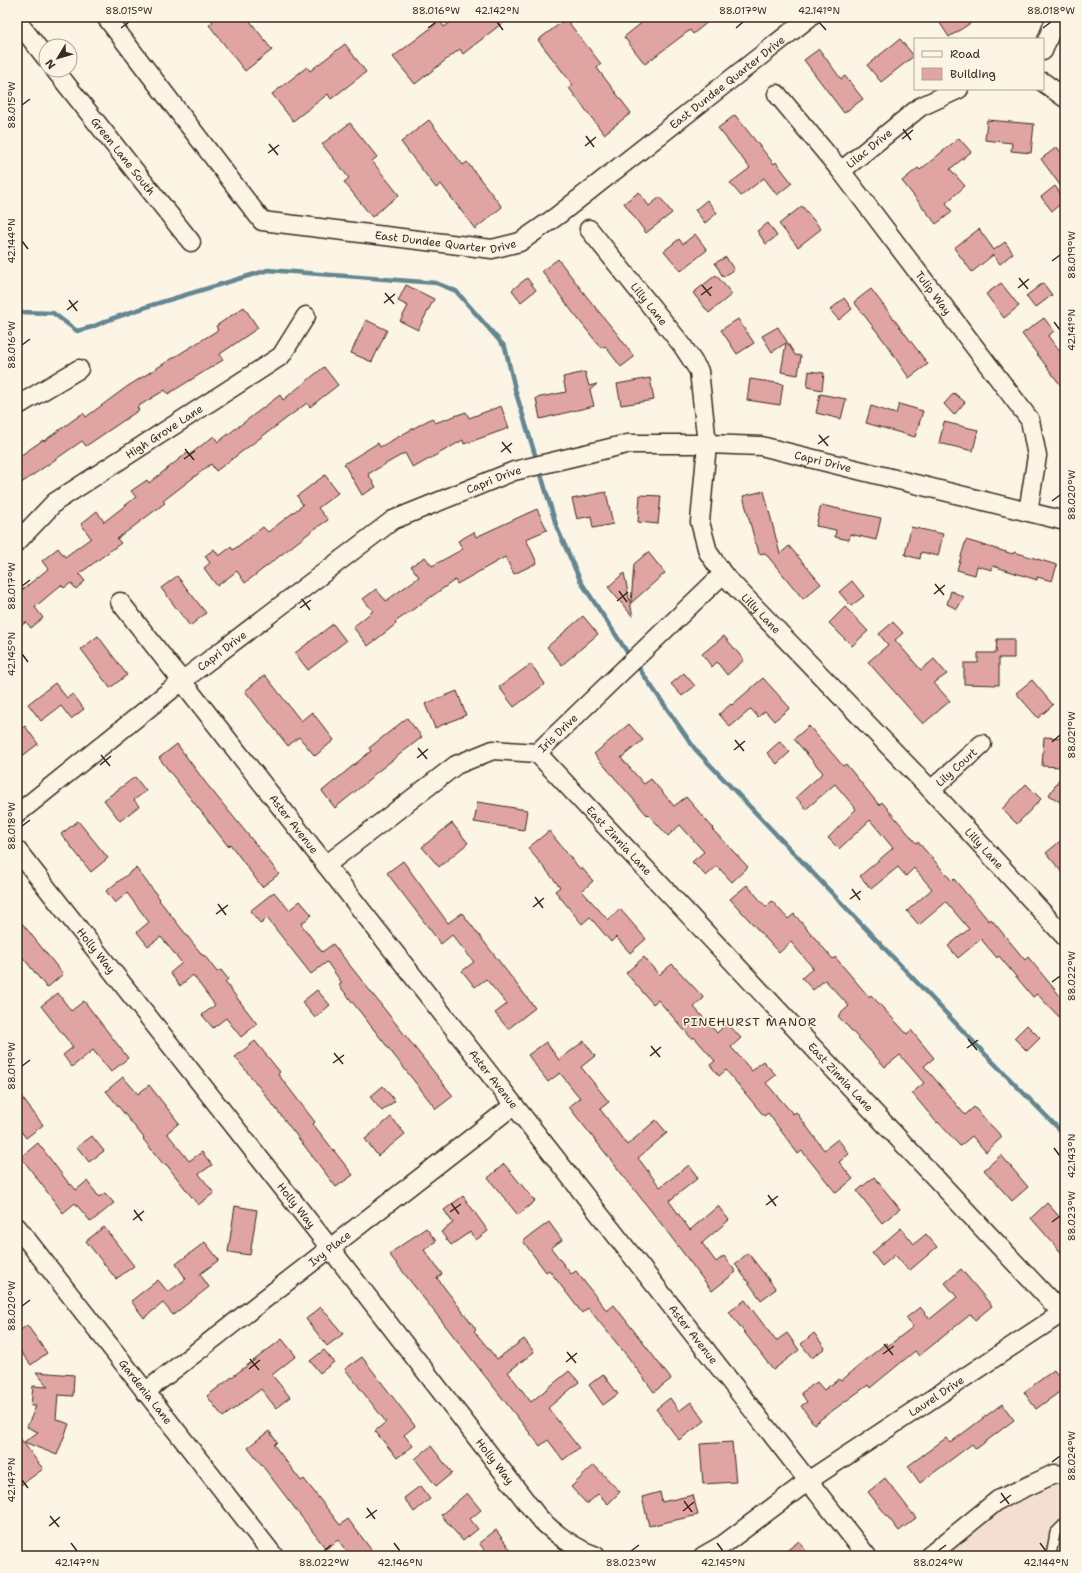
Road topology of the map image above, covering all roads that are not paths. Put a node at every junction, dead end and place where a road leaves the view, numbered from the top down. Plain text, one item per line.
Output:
1 (106, 17) edge
2 (810, 17) edge
3 (1056, 17) edge
4 (17, 21) edge
5 (1044, 47) edge
6 (38, 48) edge
7 (61, 78) edge
8 (1044, 83) edge
9 (957, 90) edge
10 (777, 94) dead end
11 (1065, 98) edge
12 (841, 171) junction
13 (589, 229) dead end
14 (191, 242) dead end
15 (306, 316) dead end
16 (79, 369) dead end
17 (17, 406) edge
18 (707, 444) junction
19 (1028, 512) junction
20 (1065, 521) edge
21 (17, 542) edge
22 (724, 574) junction
23 (120, 602) dead end
24 (182, 681) junction
25 (982, 744) dead end
26 (537, 753) junction
27 (931, 790) junction
28 (17, 814) edge
29 (17, 850) edge
30 (326, 865) junction
31 (1065, 937) edge
32 (514, 1105) junction
33 (17, 1227) edge
34 (330, 1248) junction
35 (1064, 1312) edge
36 (145, 1392) junction
37 (1060, 1475) edge
38 (808, 1481) junction
39 (1065, 1523) edge
40 (587, 1554) edge
41 (274, 1556) edge
42 (703, 1556) edge
43 (867, 1556) edge
44 (929, 1556) edge
45 (1051, 1556) edge

1 - 2 street, East Dundee Quarter Drive
3 - 5 street
4 - 6 street
7 - 14 street, Green Lane South
8 - 11 street
9 - 12 street, Lilac Drive
10 - 12 street, Tulip Way
12 - 19 street, Tulip Way
13 - 18 street, Lilly Lane
15 - 21 street, High Grove Lane
16 - 17 street
18 - 19 street, Capri Drive
18 - 22 street, Lilly Lane
18 - 24 street, Capri Drive
19 - 20 street, Capri Drive
22 - 26 street, Iris Drive
22 - 27 street, Lilly Lane
23 - 24 street, Aster Avenue
24 - 28 street, Capri Drive
24 - 30 street, Aster Avenue
25 - 27 street, Lily Court
26 - 30 street, Iris Drive
26 - 35 street, East Zinnia Lane
27 - 31 street, Lilly Lane
29 - 34 street, Holly Way
30 - 32 street, Aster Avenue
32 - 34 street, Ivy Place
32 - 38 street, Aster Avenue
33 - 36 street, Gardenia Lane
34 - 36 street, Ivy Place
34 - 40 street, Holly Way
35 - 38 street, Laurel Drive
36 - 41 street, Gardenia Lane
37 - 44 street
38 - 42 street
38 - 43 street, Aster Avenue
39 - 45 lane

